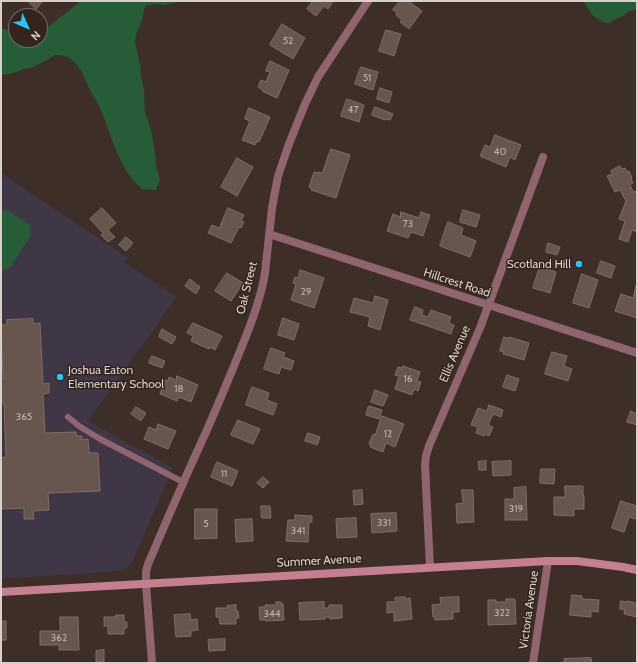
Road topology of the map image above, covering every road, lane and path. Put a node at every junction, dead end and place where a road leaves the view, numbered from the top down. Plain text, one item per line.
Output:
1 (368, 1) edge
2 (543, 157) dead end
3 (269, 234) junction
4 (488, 306) junction
5 (637, 353) edge
6 (68, 417) dead end
7 (183, 482) junction
8 (548, 561) junction
9 (430, 567) junction
10 (637, 570) edge
11 (146, 584) junction
12 (1, 592) edge
13 (152, 663) edge
14 (534, 663) edge

1 - 3 street, Oak Street
2 - 4 street, Ellis Avenue
3 - 4 street, Hillcrest Road
3 - 7 street, Oak Street
4 - 5 street, Hillcrest Road
4 - 9 street, Ellis Avenue
6 - 7 lane
7 - 11 street, Oak Street
8 - 9 street, Summer Avenue
8 - 10 street, Summer Avenue
8 - 14 street, Victoria Avenue
9 - 11 street, Summer Avenue
11 - 12 street, Summer Avenue
11 - 13 street, Oak Street

